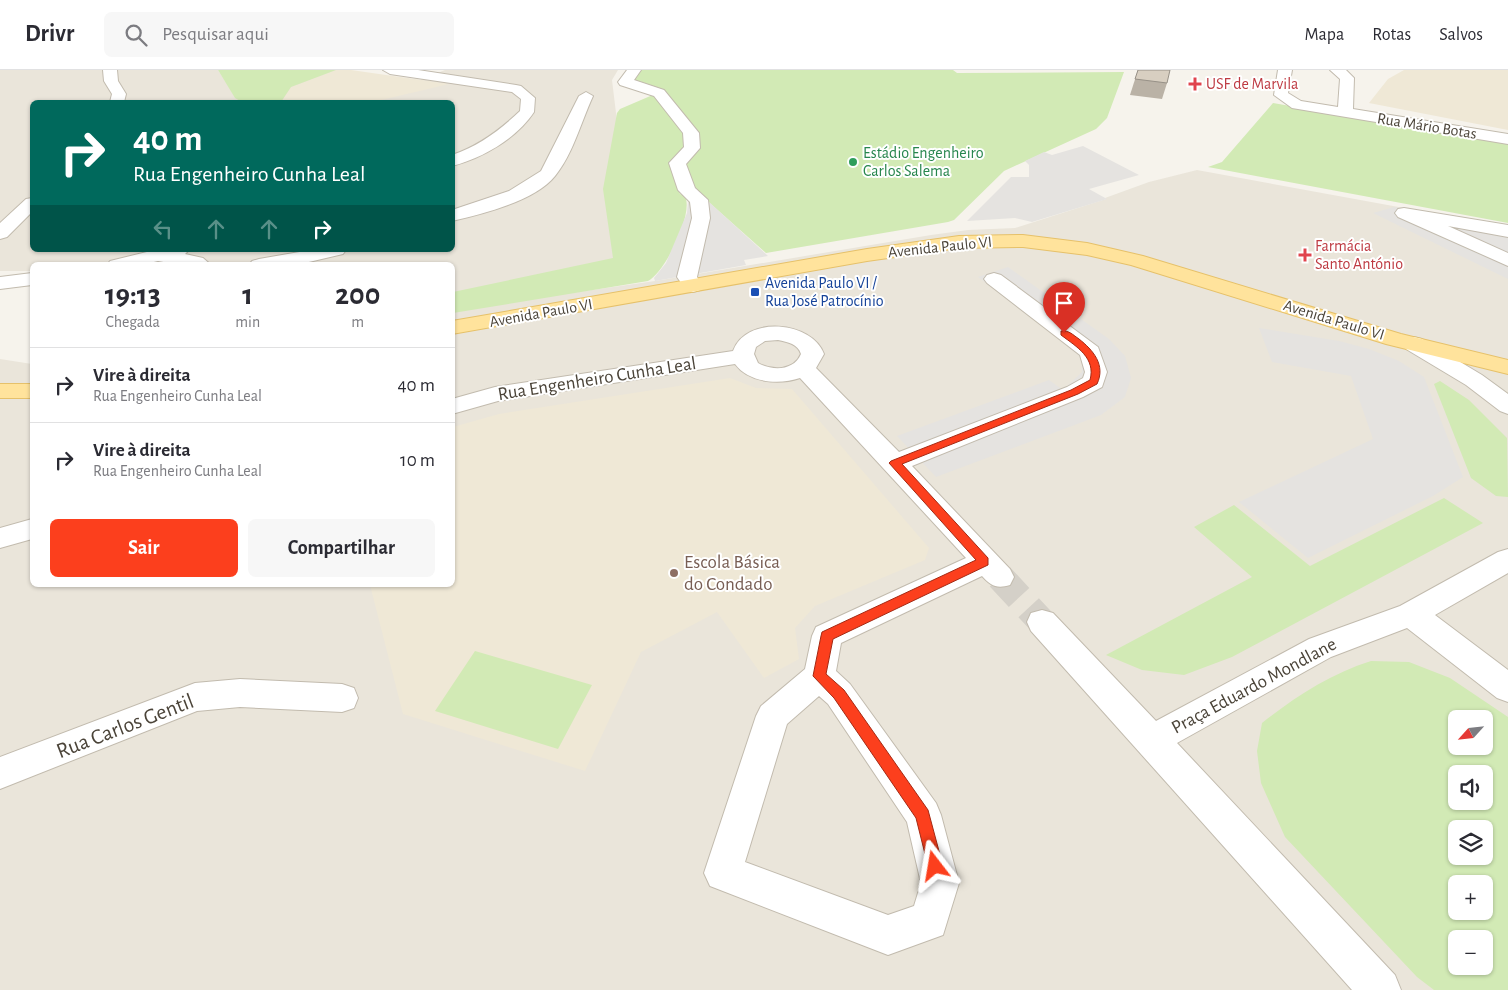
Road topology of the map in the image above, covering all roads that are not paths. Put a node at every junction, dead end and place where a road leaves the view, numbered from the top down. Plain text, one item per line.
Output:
1 (110, 70) edge
2 (390, 70) edge
3 (634, 70) edge
4 (1286, 70) edge
5 (1337, 70) edge
6 (586, 96) dead end
7 (118, 100) edge
8 (1345, 113) junction
9 (1508, 139) edge
10 (455, 160) edge
11 (30, 205) edge
12 (455, 215) edge
13 (1503, 231) edge
14 (0, 233) edge
15 (327, 252) edge
16 (170, 253) edge
17 (1508, 260) edge
18 (130, 262) edge
19 (196, 262) edge
20 (283, 262) edge
21 (30, 279) edge
22 (994, 280) dead end
23 (0, 283) edge
24 (693, 286) junction
25 (455, 327) edge
26 (1414, 344) junction
27 (742, 356) junction
28 (1508, 367) edge
29 (803, 368) junction
30 (0, 391) edge
31 (30, 391) edge
32 (455, 406) edge
33 (1508, 406) edge
34 (895, 463) junction
35 (30, 529) edge
36 (0, 538) edge
37 (1508, 560) edge
38 (1411, 614) junction
39 (1042, 622) tunnel mouth
40 (819, 676) junction
41 (1508, 688) edge
42 (342, 698) dead end
43 (1152, 740) junction
44 (0, 773) edge
45 (1380, 990) edge

1 - 7 street
2 - 10 street
3 - 24 street
4 - 8 street, Rua Mário Botas
5 - 8 street
6 - 12 street
8 - 9 street, Rua Mário Botas
11 - 14 street
13 - 17 street
15 - 20 street
16 - 18 street
16 - 19 street
21 - 23 street
22 - 34 street
24 - 25 main road, Avenida Paulo VI
24 - 26 main road, Avenida Paulo VI
26 - 28 main road, Avenida Paulo VI
26 - 33 street
27 - 29 street
27 - 29 street
27 - 32 street, Rua Engenheiro Cunha Leal
29 - 34 street
30 - 31 main road
34 - 40 street
35 - 36 street
37 - 38 street, Praça Eduardo Mondlane
38 - 41 street
38 - 43 street, Praça Eduardo Mondlane
39 - 43 street, Praça Eduardo Mondlane
40 - 40 street
42 - 44 street, Rua Carlos Gentil
43 - 45 street, Praça Eduardo Mondlane

